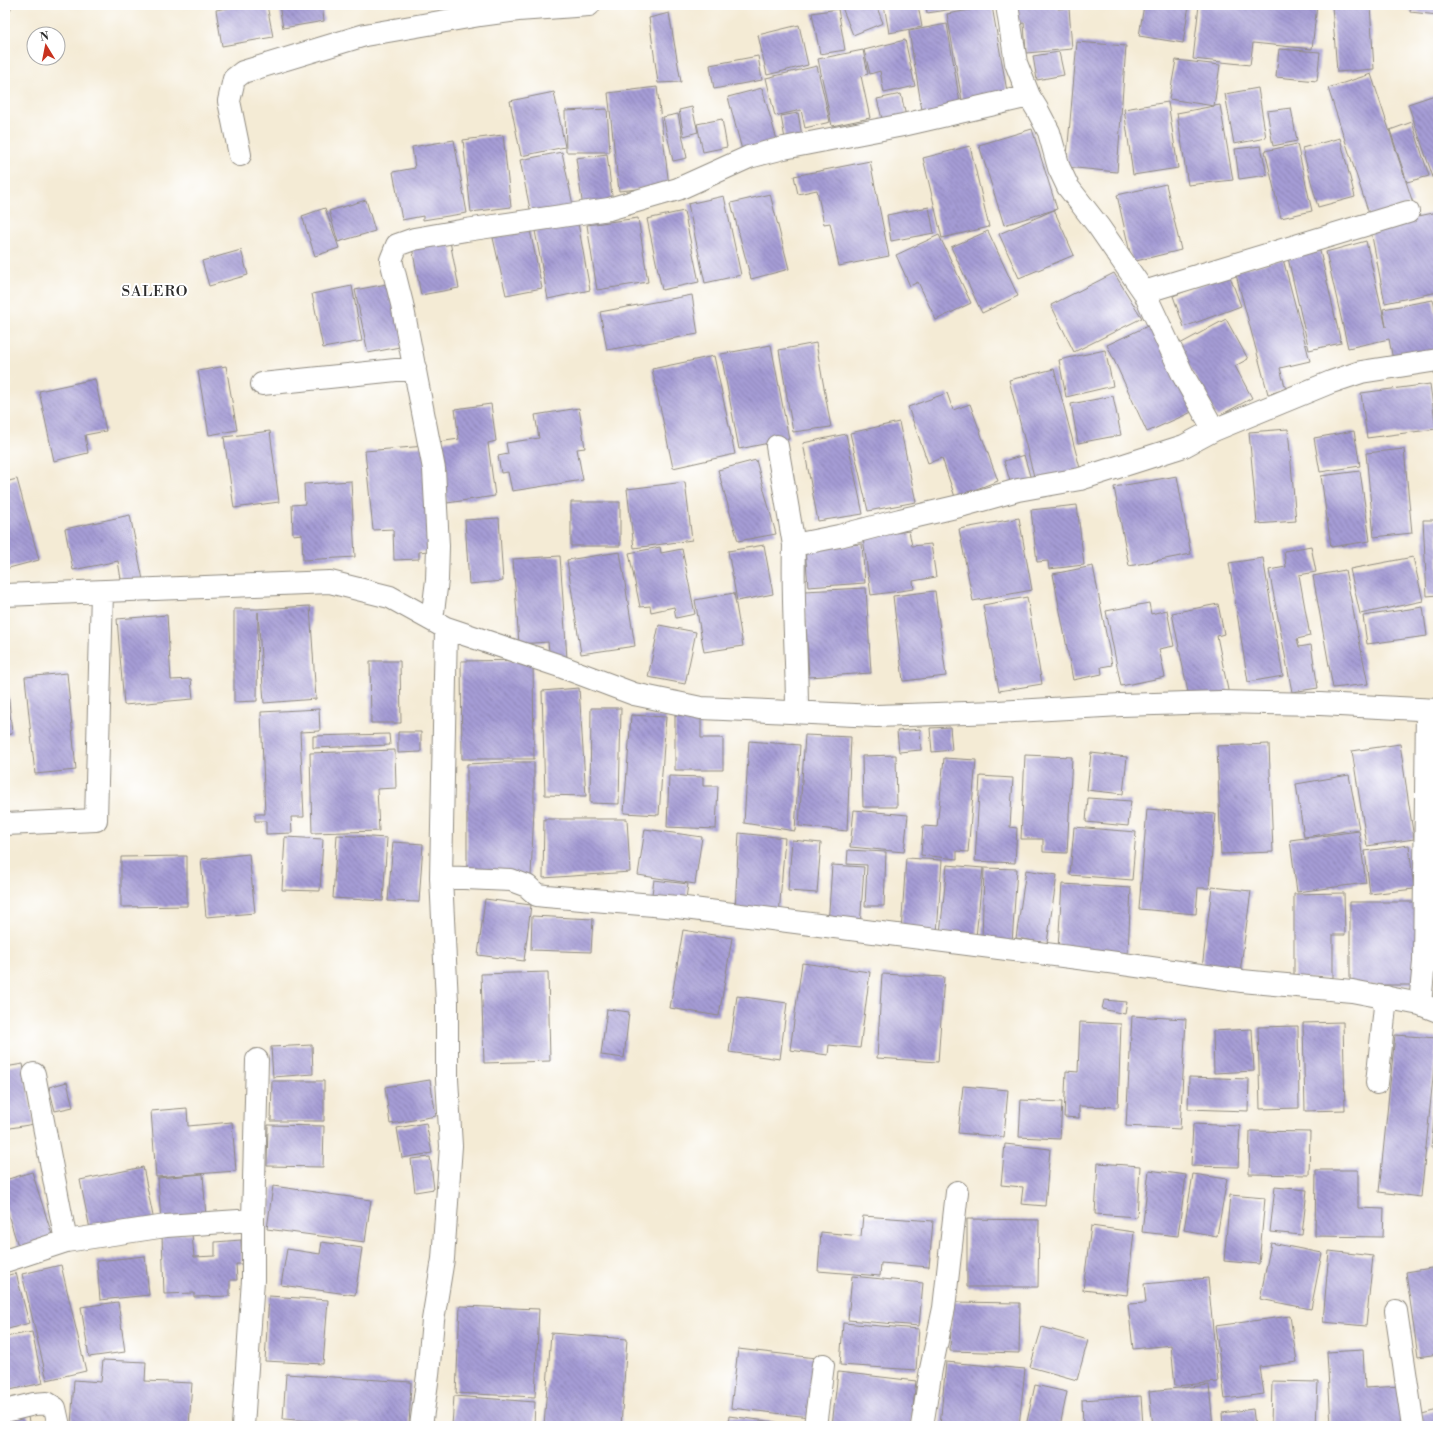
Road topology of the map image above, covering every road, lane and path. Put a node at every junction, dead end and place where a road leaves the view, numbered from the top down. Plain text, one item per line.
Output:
1 (589, 5) edge
2 (1007, 5) edge
3 (1029, 96) junction
4 (240, 155) dead end
5 (1408, 212) dead end
6 (1144, 292) junction
7 (1438, 360) edge
8 (415, 368) junction
9 (262, 384) dead end
10 (1214, 430) junction
11 (777, 446) dead end
12 (794, 545) junction
13 (102, 592) junction
14 (5, 595) edge
15 (439, 624) junction
16 (1432, 710) edge
17 (797, 712) junction
18 (5, 824) edge
19 (441, 877) junction
20 (1386, 996) junction
21 (1429, 1008) edge
22 (257, 1060) dead end
23 (34, 1074) dead end
24 (1377, 1083) dead end
25 (957, 1192) dead end
26 (252, 1220) junction
27 (66, 1241) junction
28 (5, 1261) edge
29 (1396, 1311) dead end
30 (823, 1365) dead end
31 (5, 1411) edge
32 (59, 1426) edge
33 (243, 1426) edge
34 (421, 1426) edge
35 (815, 1426) edge
36 (922, 1426) edge
37 (1413, 1426) edge

1 - 4 street
2 - 3 street
3 - 6 street
3 - 8 street
5 - 6 street
6 - 10 street
7 - 10 street
8 - 9 street
8 - 15 street
10 - 12 street
11 - 12 street
12 - 17 street
13 - 14 street
13 - 15 street
13 - 18 street
15 - 17 street
15 - 19 street
16 - 17 street
16 - 21 street
19 - 20 street
19 - 34 street
20 - 21 street
20 - 24 street
22 - 26 street
23 - 27 street
25 - 36 street
26 - 27 street
26 - 33 street
27 - 28 street
29 - 37 street
30 - 35 street
31 - 32 street

